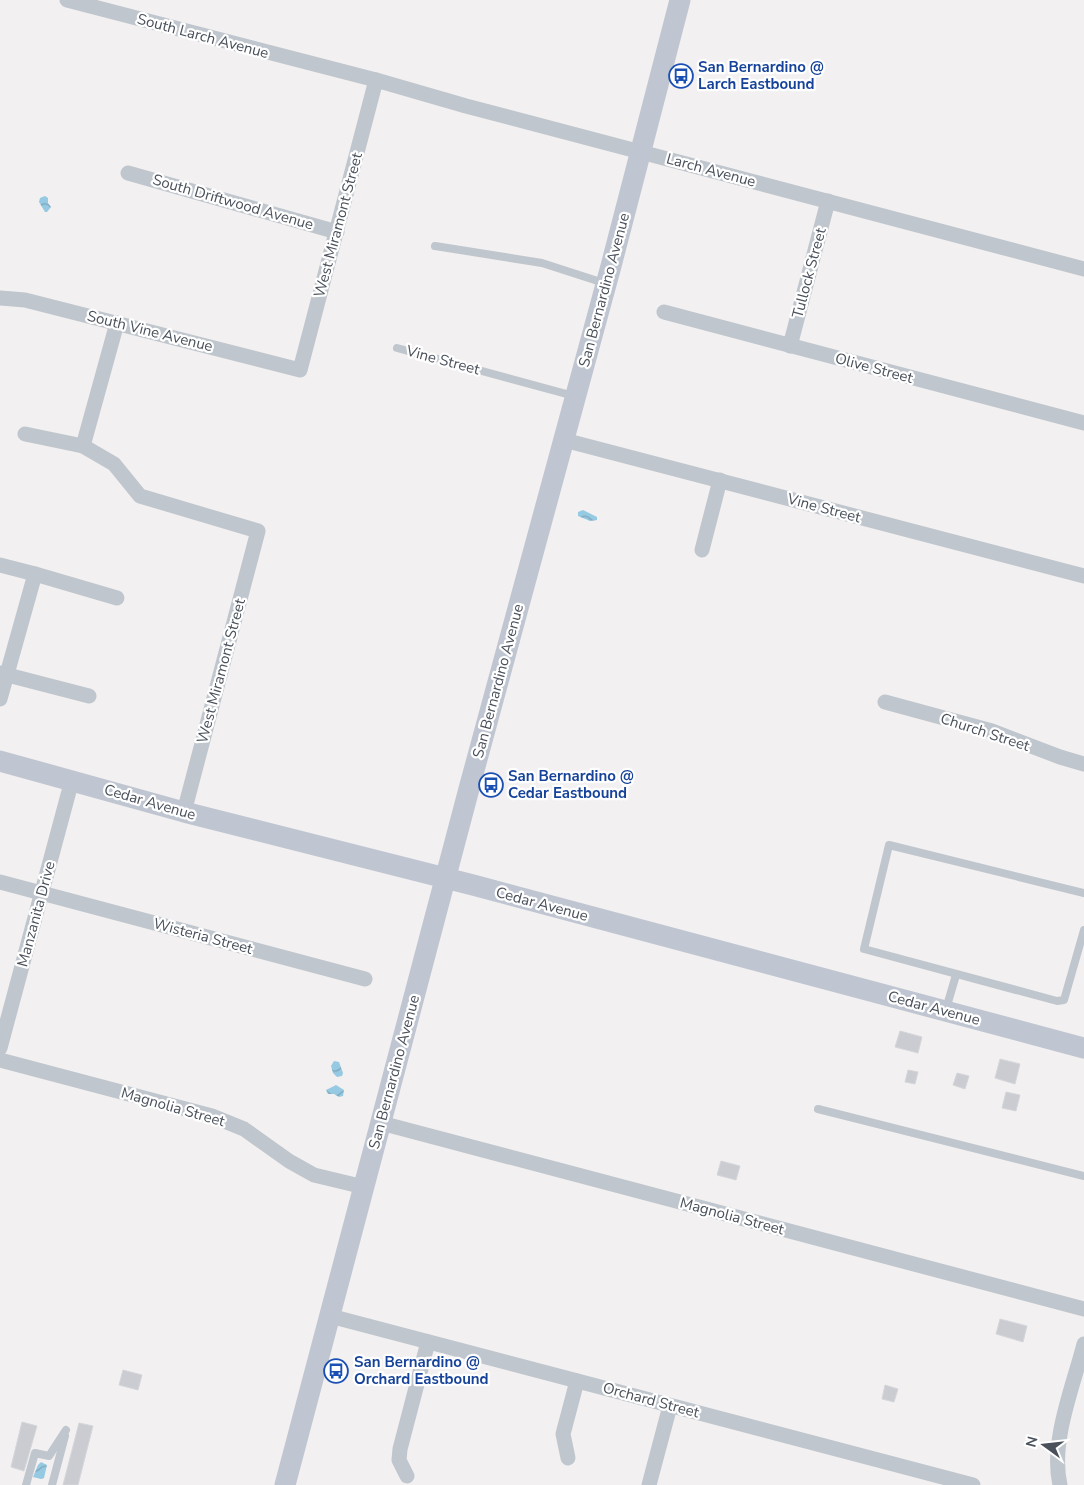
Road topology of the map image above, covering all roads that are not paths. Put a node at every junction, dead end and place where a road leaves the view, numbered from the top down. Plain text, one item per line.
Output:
1 (66, 0) edge
2 (680, 0) edge
3 (339, 71) joint
4 (376, 80) junction
5 (640, 152) junction
6 (128, 173) dead end
7 (828, 201) junction
8 (337, 232) junction
9 (435, 246) dead end
10 (1084, 268) edge
11 (606, 283) junction
12 (0, 298) edge
13 (664, 312) dead end
14 (117, 323) junction
15 (790, 346) junction
16 (397, 348) dead end
17 (300, 370) joint
18 (576, 397) junction
19 (1084, 423) edge
20 (25, 434) dead end
21 (564, 440) junction
22 (83, 446) junction
23 (720, 480) junction
24 (702, 550) dead end
25 (0, 565) edge
26 (34, 574) junction
27 (1084, 576) edge
28 (117, 598) dead end
29 (3, 674) edge
30 (89, 696) dead end
31 (0, 699) edge
32 (885, 702) dead end
33 (0, 761) edge
34 (1084, 764) edge
35 (72, 780) junction
36 (184, 812) junction
37 (445, 878) junction
38 (0, 882) edge
39 (1084, 893) edge
40 (42, 894) junction
41 (1084, 930) edge
42 (956, 975) junction
43 (365, 979) dead end
44 (946, 1011) junction
45 (0, 1048) edge
46 (1084, 1048) edge
47 (0, 1060) edge
48 (818, 1109) dead end
49 (381, 1123) junction
50 (1084, 1176) edge
51 (364, 1187) junction
52 (1084, 1309) edge
53 (330, 1316) junction
54 (428, 1342) junction
55 (1084, 1344) edge
56 (577, 1381) junction
57 (670, 1406) junction
58 (568, 1458) dead end
59 (407, 1476) dead end
60 (26, 1485) edge
61 (52, 1485) edge
62 (285, 1485) edge
63 (649, 1485) edge
64 (973, 1485) edge
65 (1059, 1485) edge

1 - 3 street, South Larch Avenue
2 - 5 main road, San Bernardino Avenue
3 - 4 street, Larch Avenue
4 - 5 street, Larch Avenue
4 - 8 street, West Miramont Street
5 - 7 street, Larch Avenue
5 - 11 main road, San Bernardino Avenue
6 - 8 street, South Driftwood Avenue
7 - 10 street, Larch Avenue
7 - 15 street, Tullock Street
8 - 17 street, West Miramont Street
9 - 11 lane
11 - 18 main road, San Bernardino Avenue
12 - 14 street, South Vine Avenue
13 - 15 street, Olive Street
14 - 17 street, South Vine Avenue
14 - 22 street
15 - 19 street, Olive Street
16 - 18 lane, Vine Street
18 - 21 main road, San Bernardino Avenue
20 - 22 street
21 - 23 street, Vine Street
21 - 37 main road, San Bernardino Avenue
22 - 36 street, West Miramont Street
23 - 24 street
23 - 27 street, Vine Street
25 - 26 street
26 - 28 street
26 - 29 street
29 - 30 street
29 - 31 street
32 - 34 street, Church Street
33 - 35 main road, Cedar Avenue
35 - 36 main road, Cedar Avenue
35 - 40 street, Manzanita Drive
36 - 37 main road, Cedar Avenue
37 - 44 main road, Cedar Avenue
37 - 49 main road, San Bernardino Avenue
38 - 40 street, Wisteria Street
39 - 42 lane
40 - 43 street, Wisteria Street
40 - 45 street, Manzanita Drive
41 - 42 lane
42 - 44 lane
44 - 46 main road, Cedar Avenue
47 - 51 street, Magnolia Street
48 - 50 lane
49 - 51 main road, San Bernardino Avenue
49 - 52 street, Magnolia Street
51 - 53 main road, San Bernardino Avenue
53 - 54 street, Orchard Street
53 - 62 main road, San Bernardino Avenue
54 - 56 street, Orchard Street
54 - 59 street
55 - 65 street
56 - 57 street, Orchard Street
56 - 58 street
57 - 63 street
57 - 64 street, Orchard Street
60 - 61 lane

